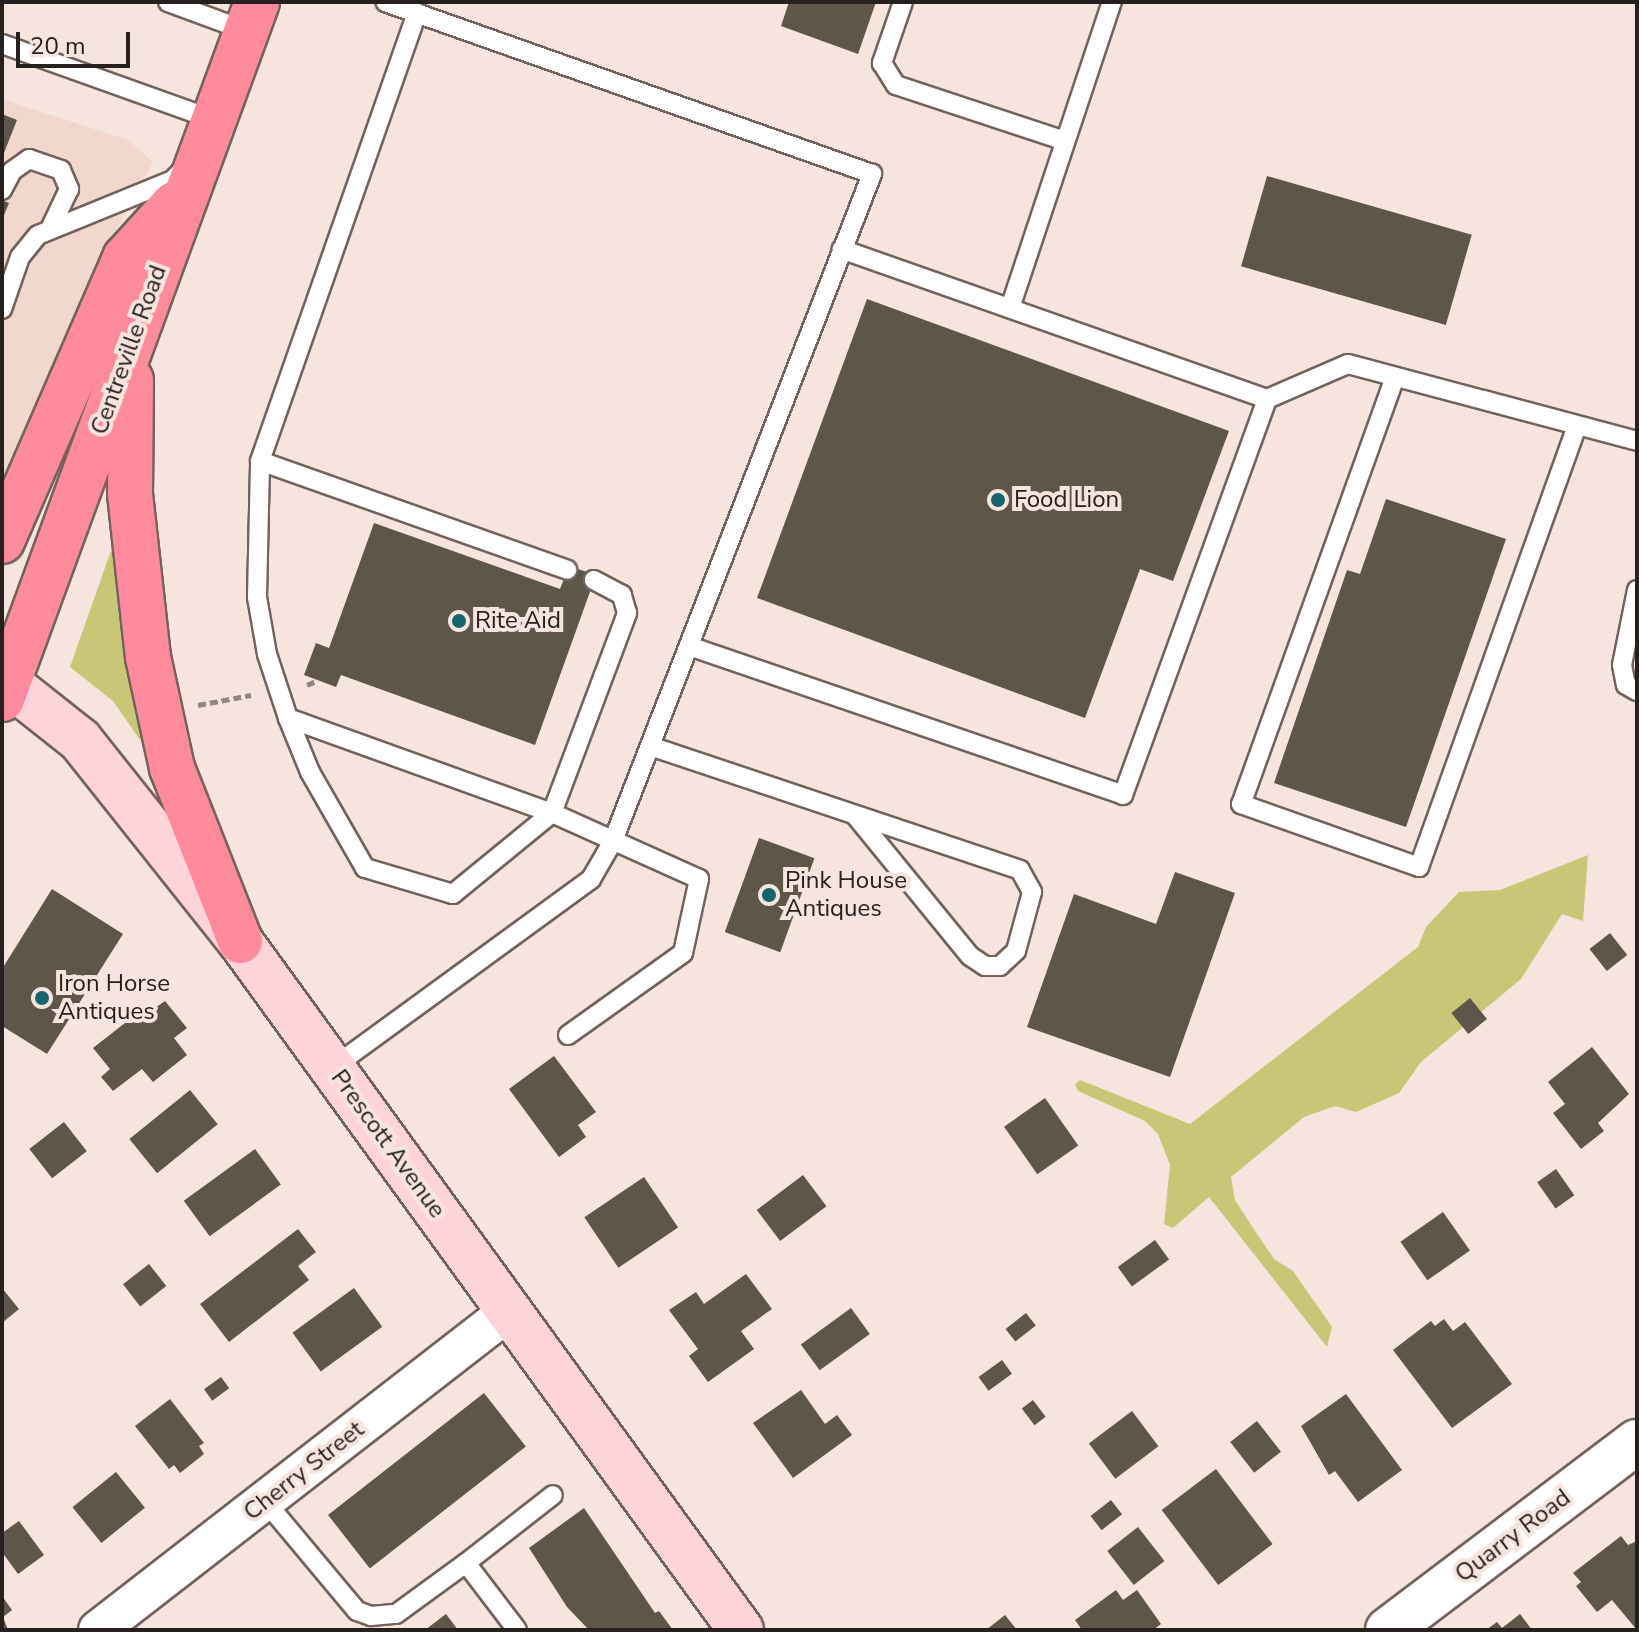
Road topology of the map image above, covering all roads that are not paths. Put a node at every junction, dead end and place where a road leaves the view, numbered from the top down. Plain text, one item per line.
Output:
1 (168, 2) edge
2 (385, 2) edge
3 (903, 2) edge
4 (1112, 2) edge
5 (417, 13) junction
6 (252, 16) edge
7 (2, 44) edge
8 (209, 132) junction
9 (1065, 141) junction
10 (189, 187) junction
11 (2, 190) edge
12 (50, 229) junction
13 (842, 249) junction
14 (1010, 308) junction
15 (2, 309) edge
16 (133, 340) junction
17 (1395, 377) junction
18 (1267, 399) junction
19 (1577, 425) junction
20 (1637, 441) edge
21 (260, 461) junction
22 (2, 541) edge
23 (567, 570) dead end
24 (594, 580) dead end
25 (1637, 590) edge
26 (689, 646) junction
27 (5, 691) edge
28 (1637, 691) edge
29 (288, 718) junction
30 (650, 746) junction
31 (552, 813) junction
32 (855, 815) junction
33 (613, 841) junction
34 (240, 941) junction
35 (568, 1035) dead end
36 (332, 1068) junction
37 (509, 1311) junction
38 (1637, 1442) edge
39 (553, 1495) dead end
40 (265, 1501) junction
41 (466, 1563) junction
42 (98, 1630) edge
43 (517, 1630) edge
44 (741, 1630) edge
45 (1388, 1630) edge

1 - 6 lane
2 - 5 lane
3 - 9 lane
4 - 9 lane
5 - 13 lane
5 - 21 lane
6 - 8 highway, Centreville Road
7 - 8 lane
8 - 10 highway, Centreville Road
8 - 12 lane
9 - 14 lane
10 - 16 highway, Centreville Road
10 - 22 highway
11 - 12 lane
12 - 15 lane
13 - 14 lane
13 - 26 lane
14 - 18 lane
16 - 27 highway, Centreville Road
16 - 34 highway
17 - 18 lane
17 - 19 lane
17 - 19 lane
18 - 26 lane
19 - 20 lane
21 - 23 lane
21 - 29 lane
24 - 31 lane
25 - 28 lane
26 - 30 lane
27 - 34 main road, Prescott Avenue
29 - 31 lane
29 - 31 lane
30 - 32 lane
30 - 33 lane
31 - 33 lane
32 - 32 lane
33 - 35 lane
33 - 36 lane
34 - 36 main road, Prescott Avenue
36 - 37 main road, Prescott Avenue
37 - 40 street, Cherry Street
37 - 44 main road, Prescott Avenue
38 - 45 street, Quarry Road
39 - 41 lane
40 - 41 lane
40 - 42 street, Cherry Street
41 - 43 lane

